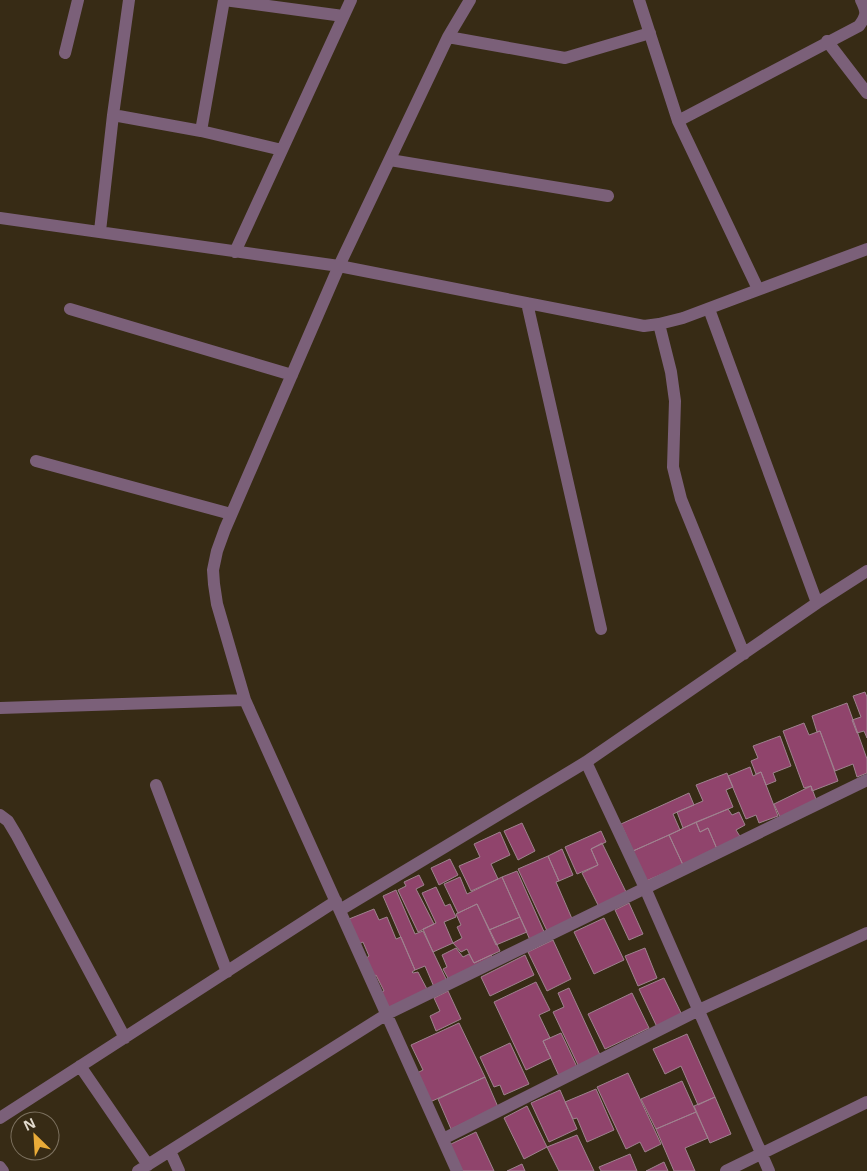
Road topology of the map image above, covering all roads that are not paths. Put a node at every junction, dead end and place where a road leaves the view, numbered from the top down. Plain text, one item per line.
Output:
1 (78, 0) edge
2 (129, 0) edge
3 (224, 0) edge
4 (351, 0) edge
5 (470, 0) edge
6 (639, 0) edge
7 (860, 0) edge
8 (260, 2) edge
9 (343, 16) junction
10 (650, 33) junction
11 (448, 37) junction
12 (826, 42) junction
13 (65, 53) dead end
14 (867, 93) edge
15 (113, 115) junction
16 (678, 120) junction
17 (201, 131) junction
18 (282, 150) junction
19 (390, 160) junction
20 (608, 196) dead end
21 (0, 218) edge
22 (100, 231) junction
23 (867, 250) edge
24 (235, 252) junction
25 (339, 266) junction
26 (758, 290) junction
27 (527, 303) junction
28 (70, 309) dead end
29 (709, 309) junction
30 (659, 324) junction
31 (292, 375) junction
32 (36, 460) dead end
33 (231, 514) junction
34 (867, 571) edge
35 (817, 603) junction
36 (601, 628) dead end
37 (744, 654) junction
38 (245, 700) junction
39 (0, 708) edge
40 (586, 762) junction
41 (867, 780) edge
42 (156, 785) dead end
43 (0, 815) edge
44 (645, 888) junction
45 (338, 905) junction
46 (867, 933) edge
47 (227, 972) junction
48 (699, 1010) junction
49 (387, 1014) junction
50 (125, 1038) junction
51 (80, 1066) junction
52 (867, 1102) edge
53 (0, 1118) edge
54 (443, 1139) junction
55 (170, 1151) junction
56 (762, 1154) junction
57 (0, 1167) edge
58 (143, 1168) edge
59 (3, 1171) edge
60 (179, 1171) edge
61 (457, 1171) edge
62 (726, 1171) edge
63 (769, 1171) edge

1 - 13 street
2 - 15 street
3 - 8 street
3 - 17 street
4 - 9 street
5 - 11 street
6 - 10 street
7 - 12 street
8 - 9 street
9 - 18 street
10 - 11 street
10 - 16 street
11 - 19 street
12 - 14 street
12 - 16 street
15 - 17 street
15 - 22 street
16 - 26 street
17 - 18 street
18 - 24 street
19 - 20 street
19 - 25 street
21 - 22 street
22 - 24 street
23 - 26 street
24 - 25 street
25 - 27 street
25 - 31 street
26 - 29 street
27 - 30 street
27 - 36 street
28 - 31 street
29 - 30 street
29 - 35 street
30 - 37 street
31 - 33 street
32 - 33 street
33 - 38 street
34 - 35 street
35 - 37 street
37 - 40 street
38 - 39 street
38 - 45 street
40 - 44 street
40 - 45 street
41 - 44 street
42 - 47 street
43 - 50 street
44 - 48 street
44 - 49 street
45 - 47 street
45 - 49 street
46 - 48 street
47 - 50 street
48 - 54 street
48 - 56 street
49 - 54 street
49 - 55 street
50 - 51 street
51 - 53 street
51 - 58 street
52 - 56 street
54 - 61 street
55 - 58 street
55 - 60 street
56 - 62 street
56 - 63 street
57 - 59 street

